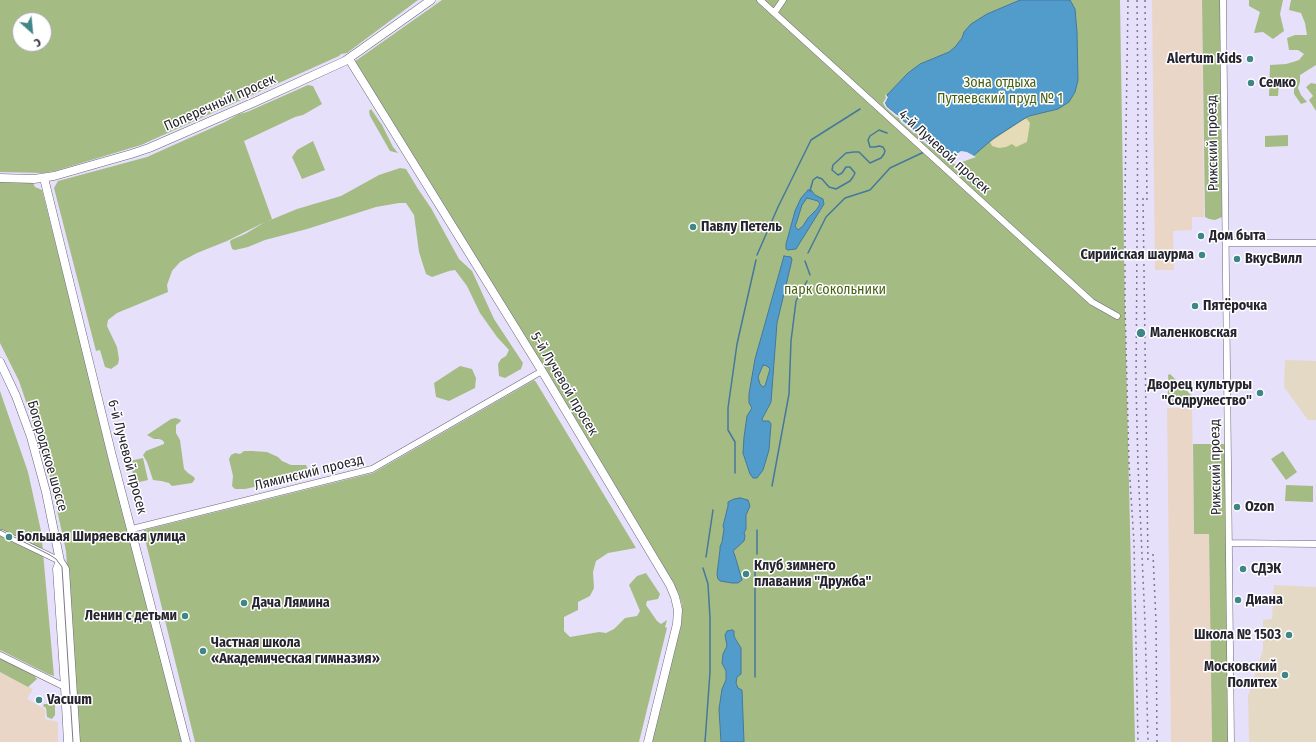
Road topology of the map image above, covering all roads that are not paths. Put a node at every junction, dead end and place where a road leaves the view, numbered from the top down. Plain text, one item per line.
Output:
1 (431, 0) edge
2 (760, 0) edge
3 (783, 0) edge
4 (1223, 0) edge
5 (774, 13) junction
6 (349, 59) junction
7 (0, 178) edge
8 (44, 178) junction
9 (1226, 243) junction
10 (1316, 243) edge
11 (1117, 316) dead end
12 (0, 362) edge
13 (542, 371) junction
14 (132, 529) junction
15 (2, 533) dead end
16 (1229, 543) junction
17 (1316, 544) edge
18 (60, 561) junction
19 (0, 654) edge
20 (65, 687) junction
21 (74, 691) junction
22 (68, 742) edge
23 (76, 742) edge
24 (186, 742) edge
25 (648, 742) edge
26 (1231, 742) edge

1 - 6 street, Поперечный просек
2 - 5 street, 4-й Лучевой просек
3 - 5 street
4 - 9 street, Рижский проезд
5 - 11 street, 4-й Лучевой просек
6 - 8 street, Поперечный просек
6 - 13 street, 5-й Лучевой просек
7 - 8 street, Поперечный просек
8 - 14 street, 6-й Лучевой просек
9 - 10 street
9 - 16 street, Рижский проезд
12 - 18 street, Богородское шоссе
13 - 14 street, Ляминский проезд
13 - 25 street, 5-й Лучевой просек
14 - 24 street, 6-й Лучевой просек
15 - 18 street
16 - 17 street
16 - 26 street, Рижский проезд
18 - 20 street, Богородское шоссе
18 - 21 street, Богородское шоссе
19 - 20 street
20 - 21 street
20 - 22 street, Богородское шоссе
21 - 23 street, Богородское шоссе

